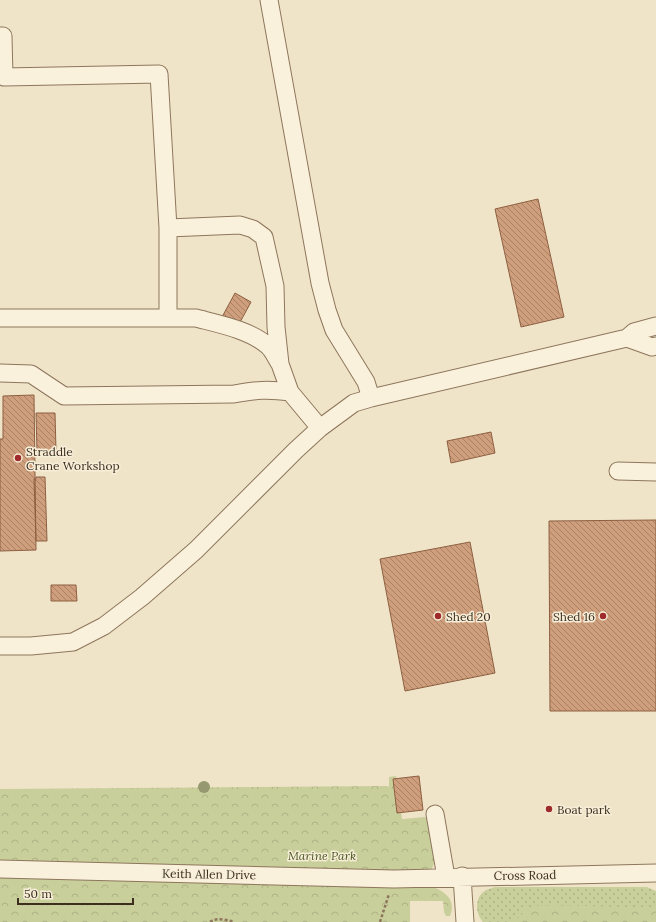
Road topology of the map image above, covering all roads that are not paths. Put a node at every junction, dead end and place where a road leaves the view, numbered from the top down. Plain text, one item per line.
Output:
1 (269, 0) edge
2 (0, 36) edge
3 (168, 228) junction
4 (0, 318) edge
5 (168, 318) junction
6 (656, 326) edge
7 (627, 338) junction
8 (656, 346) edge
9 (280, 364) junction
10 (0, 373) edge
11 (290, 392) junction
12 (371, 398) junction
13 (320, 428) junction
14 (618, 471) dead end
15 (656, 472) edge
16 (0, 646) edge
17 (435, 814) dead end
18 (0, 869) edge
19 (656, 873) edge
20 (454, 877) junction
21 (394, 878) joint
22 (465, 922) edge

1 - 12 street
2 - 3 street
3 - 5 street
3 - 9 street
4 - 5 street
5 - 9 street
6 - 7 street
7 - 8 street
7 - 12 street
9 - 11 street
10 - 11 street
11 - 13 street
12 - 13 street
13 - 16 street
14 - 15 street
17 - 20 street
18 - 21 street, Keith Allen Drive
19 - 20 street, Cross Road
20 - 21 street, Cross Road
20 - 22 street

